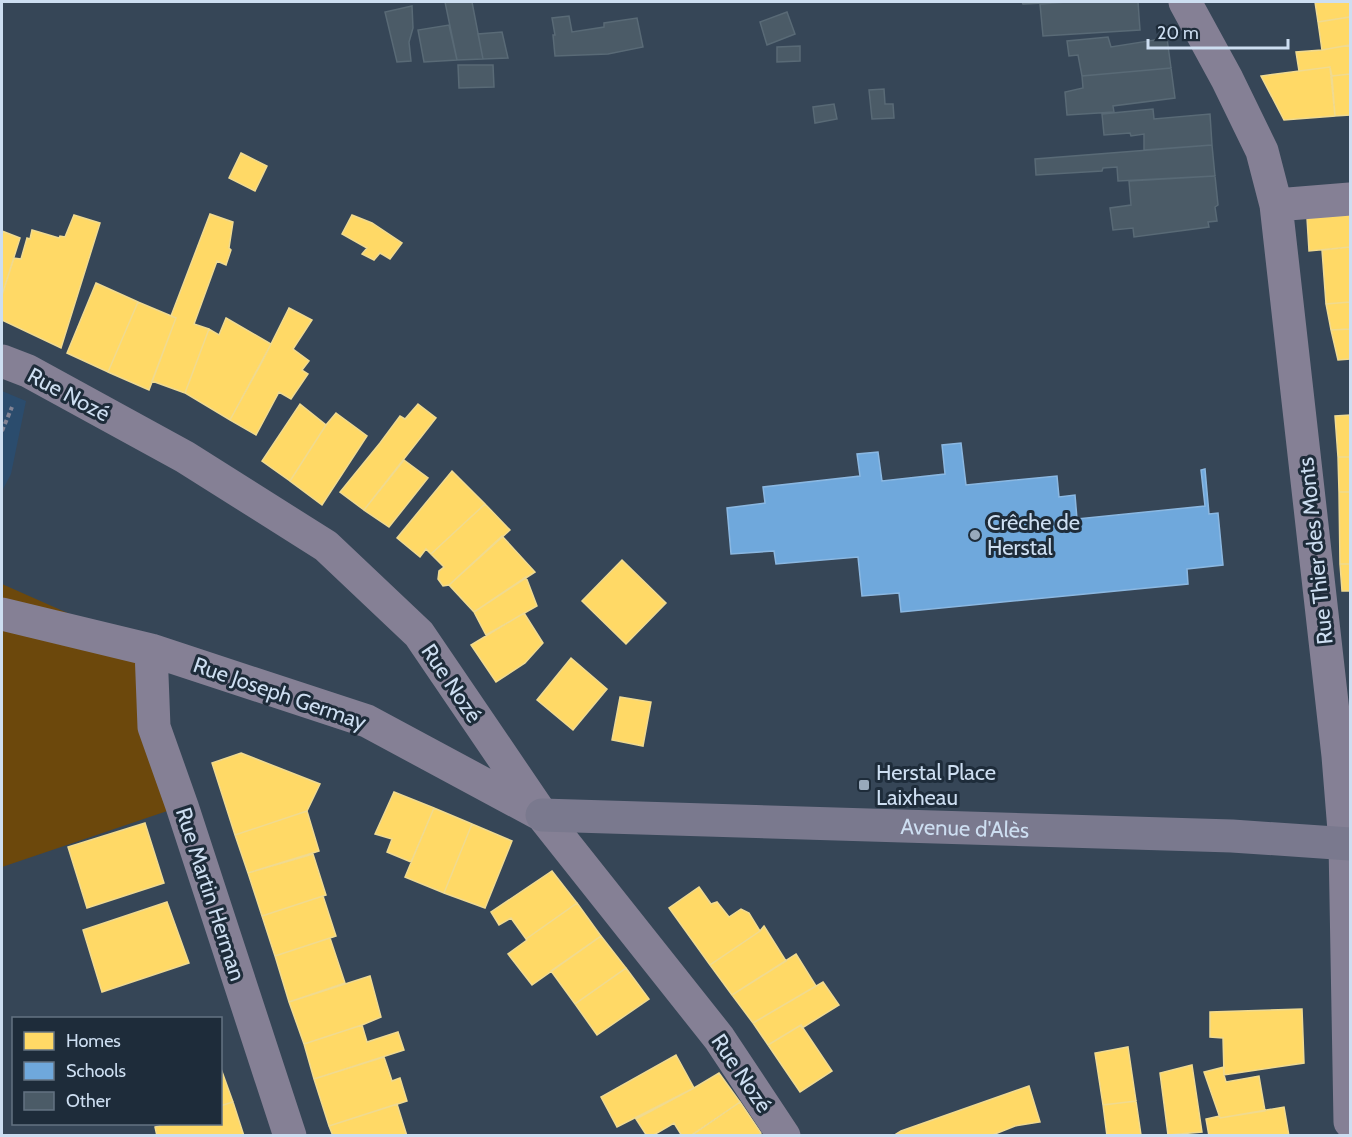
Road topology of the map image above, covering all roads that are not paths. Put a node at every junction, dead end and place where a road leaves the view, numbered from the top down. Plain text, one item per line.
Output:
1 (1185, 2) edge
2 (1350, 199) edge
3 (1276, 205) junction
4 (2, 361) edge
5 (2, 614) edge
6 (151, 650) junction
7 (542, 815) junction
8 (1348, 844) edge
9 (1350, 1122) edge
10 (290, 1136) edge
11 (784, 1136) edge

1 - 3 street, Rue Thier des Monts
2 - 3 street
3 - 8 street, Rue Thier des Monts
4 - 7 street, Rue Nozé
5 - 6 street, Rue Joseph Germay
6 - 7 street, Rue Joseph Germay
6 - 10 street, Rue Martin Herman
7 - 8 street, Avenue d'Alès
7 - 11 street, Rue Nozé
8 - 9 street, Rue Thier des Monts

